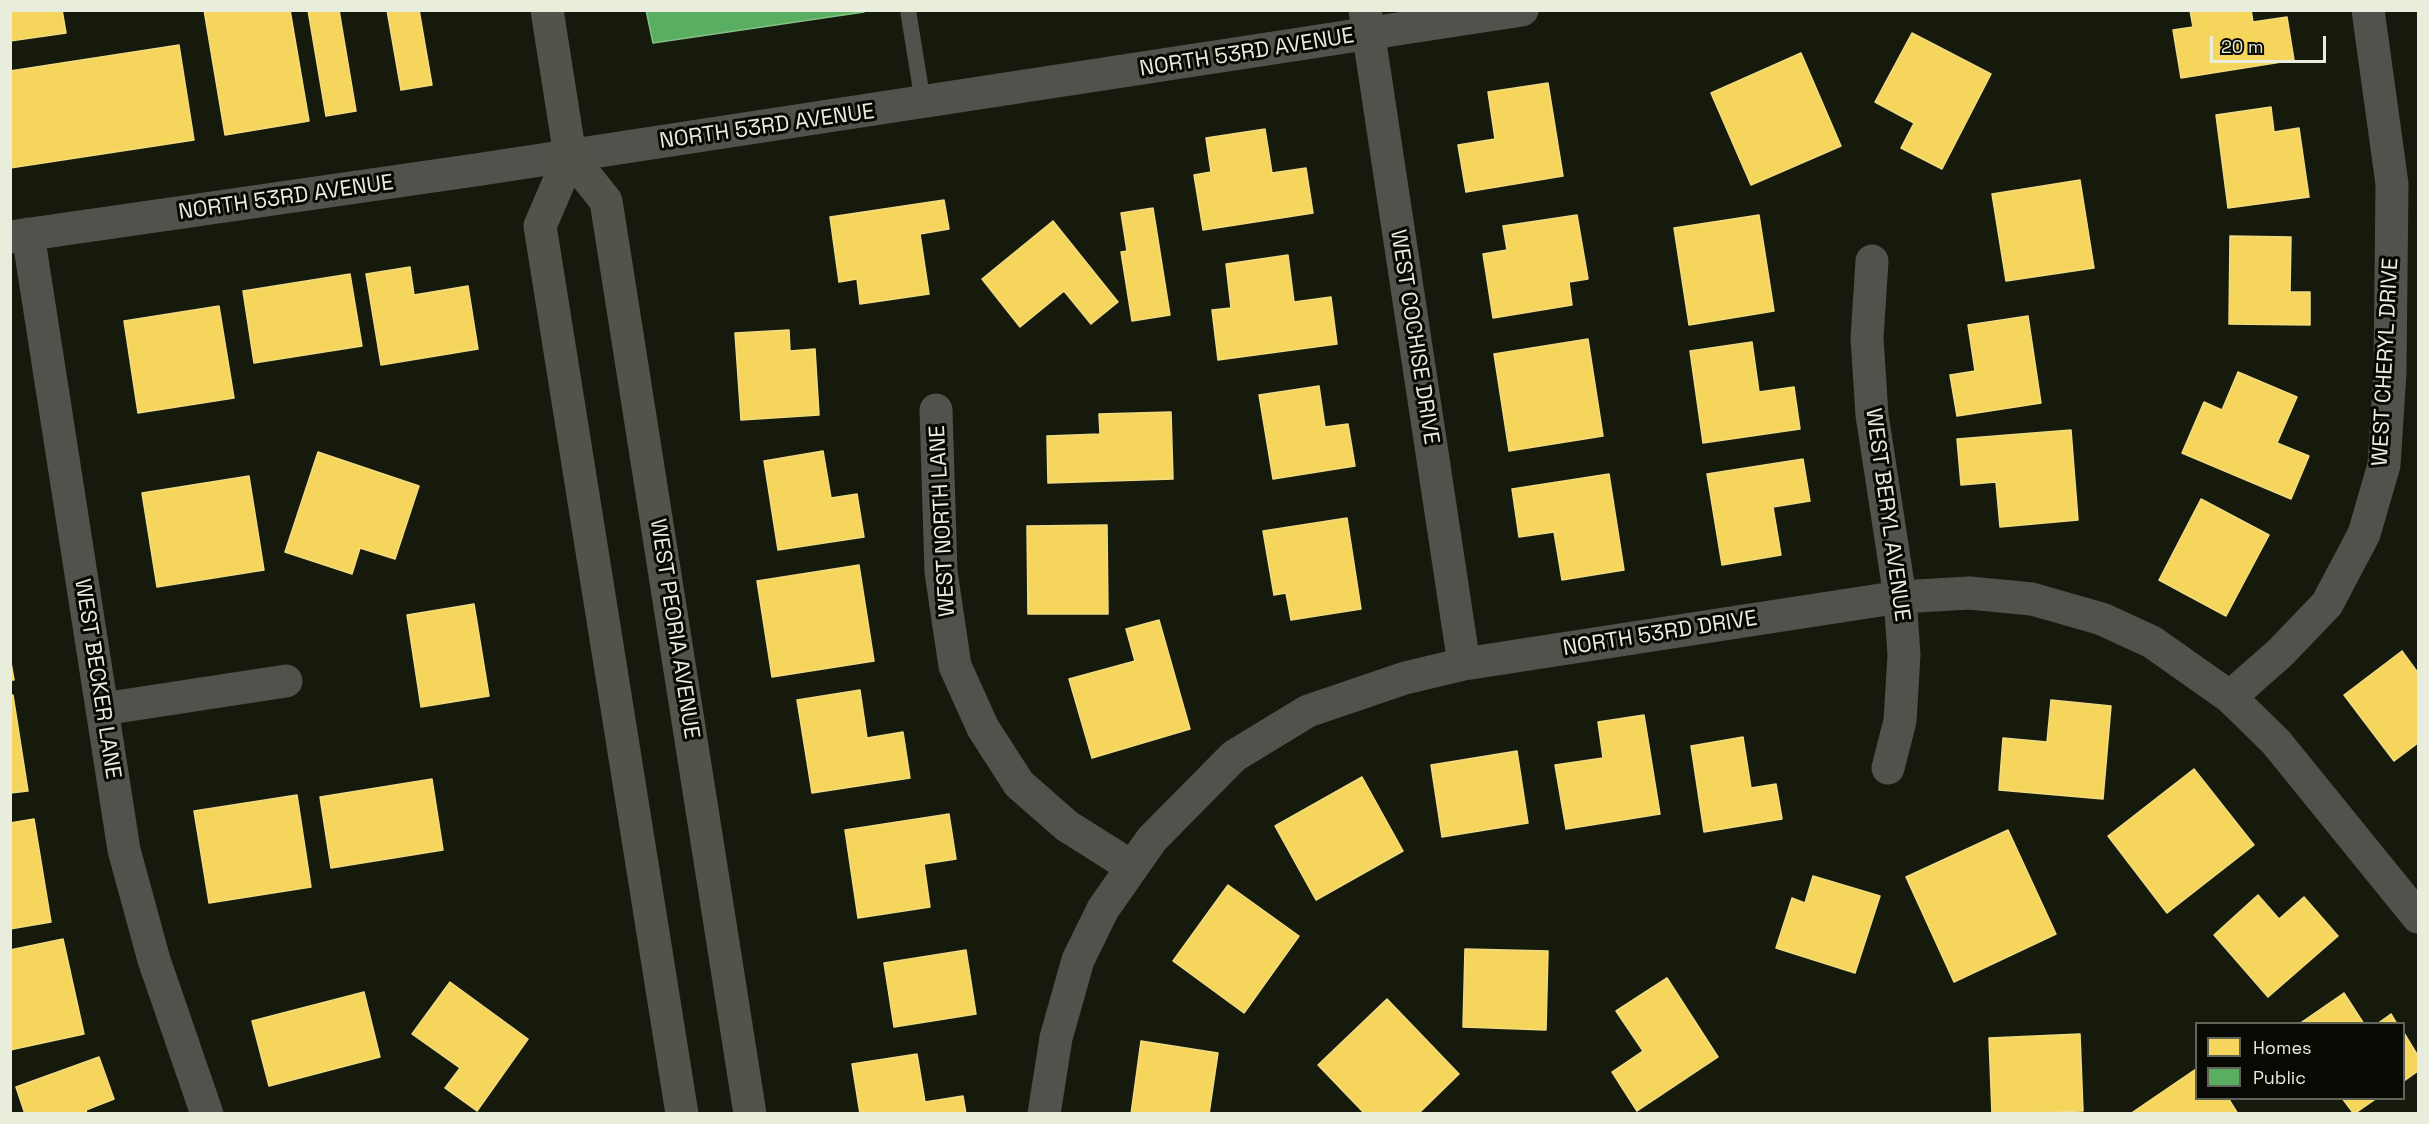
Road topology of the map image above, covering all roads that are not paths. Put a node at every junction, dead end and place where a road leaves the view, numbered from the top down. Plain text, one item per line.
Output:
1 (546, 10) edge
2 (908, 10) edge
3 (1522, 10) edge
4 (2368, 10) edge
5 (1367, 22) edge
6 (923, 103) junction
7 (570, 156) junction
8 (19, 236) edge
9 (1872, 261) dead end
10 (936, 410) dead end
11 (1900, 597) junction
12 (1464, 663) junction
13 (286, 681) dead end
14 (2230, 698) junction
15 (103, 708) junction
16 (1888, 768) dead end
17 (1132, 867) junction
18 (2418, 916) edge
19 (207, 1113) edge
20 (682, 1113) edge
21 (750, 1113) edge
22 (1044, 1113) edge

1 - 7 main road, WEST PEORIA AVENUE
2 - 6 lane
3 - 5 street, NORTH 53RD AVENUE
4 - 14 street, WEST CHERYL DRIVE
5 - 6 street, NORTH 53RD AVENUE
5 - 12 street, WEST COCHISE DRIVE
6 - 7 street, NORTH 53RD AVENUE
7 - 8 street, NORTH 53RD AVENUE
7 - 20 main road
7 - 21 main road, WEST PEORIA AVENUE
8 - 15 street, WEST BECKER LANE
9 - 11 street, WEST BERYL AVENUE
10 - 17 street, WEST NORTH LANE
11 - 12 street, NORTH 53RD DRIVE
11 - 14 street, NORTH 53RD DRIVE
11 - 16 street, WEST BERYL AVENUE
12 - 17 street, NORTH 53RD DRIVE
13 - 15 street
14 - 18 street
15 - 19 street, WEST BECKER LANE
17 - 22 street

